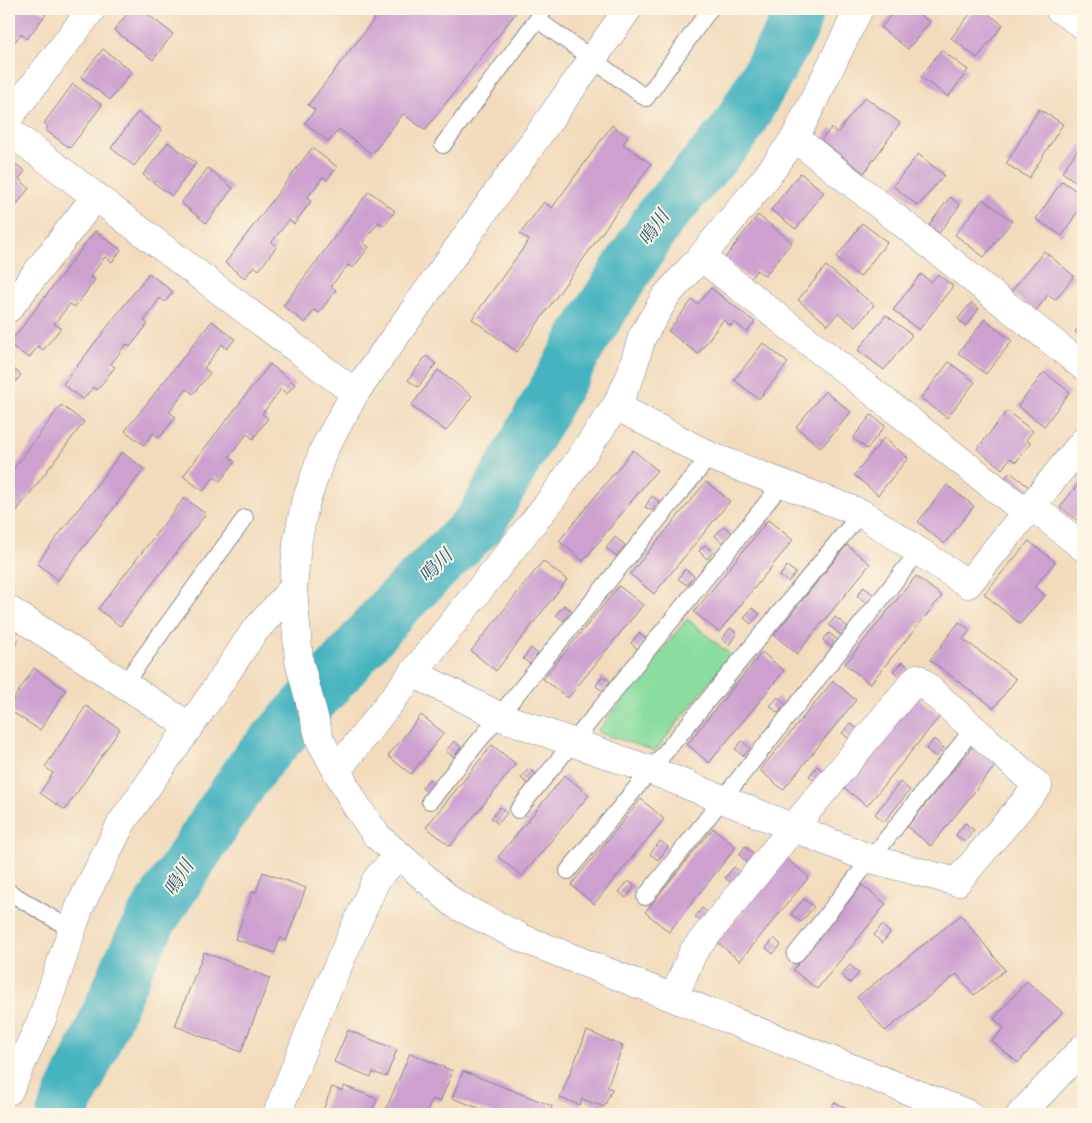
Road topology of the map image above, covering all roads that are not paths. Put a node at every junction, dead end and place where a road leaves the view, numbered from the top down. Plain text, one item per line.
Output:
1 (92, 9) edge
2 (628, 9) edge
3 (710, 9) edge
4 (859, 9) edge
5 (1060, 9) edge
6 (541, 14) edge
7 (1083, 25) edge
8 (593, 59) junction
9 (9, 117) edge
10 (9, 131) edge
11 (795, 138) junction
12 (443, 145) dead end
13 (96, 196) junction
14 (701, 257) junction
15 (9, 308) edge
16 (1083, 366) edge
17 (355, 393) junction
18 (616, 406) junction
19 (1083, 442) edge
20 (710, 456) junction
21 (782, 484) junction
22 (1029, 509) junction
23 (861, 513) junction
24 (245, 518) dead end
25 (1083, 546) edge
26 (919, 552) junction
27 (293, 588) junction
28 (9, 610) edge
29 (413, 673) junction
30 (124, 684) junction
31 (499, 716) junction
32 (189, 726) junction
33 (973, 728) junction
34 (574, 742) junction
35 (337, 770) junction
36 (650, 770) junction
37 (723, 799) junction
38 (430, 801) dead end
39 (518, 810) dead end
40 (793, 828) junction
41 (398, 855) junction
42 (871, 859) junction
43 (568, 871) dead end
44 (9, 892) edge
45 (645, 897) dead end
46 (72, 930) junction
47 (795, 955) dead end
48 (674, 998) junction
49 (1083, 1048) edge
50 (9, 1091) edge
51 (277, 1114) edge
52 (968, 1114) edge
53 (1021, 1114) edge

1 - 9 street
2 - 8 street
3 - 8 lane
4 - 11 street
5 - 7 street
6 - 8 lane
6 - 12 lane
8 - 17 street
10 - 13 street
11 - 14 street
11 - 16 street
13 - 15 street
13 - 17 street
14 - 18 street
14 - 22 street
17 - 27 street
18 - 20 street
18 - 29 street
19 - 22 street
20 - 21 street
20 - 31 lane
21 - 23 street
21 - 34 lane
22 - 25 street
22 - 26 street
23 - 26 street
23 - 36 lane
24 - 30 lane
26 - 37 lane
27 - 32 street
27 - 35 street
28 - 30 street
29 - 31 street
29 - 35 street
30 - 32 street
31 - 34 street
31 - 38 lane
32 - 46 street
33 - 40 street
33 - 42 lane
33 - 42 street
34 - 36 street
34 - 39 lane
35 - 41 street
36 - 37 street
36 - 43 lane
37 - 40 street
37 - 45 lane
40 - 42 street
40 - 48 street
41 - 48 street
41 - 51 street
42 - 47 lane
44 - 46 lane
46 - 50 street
48 - 52 street
49 - 53 street

